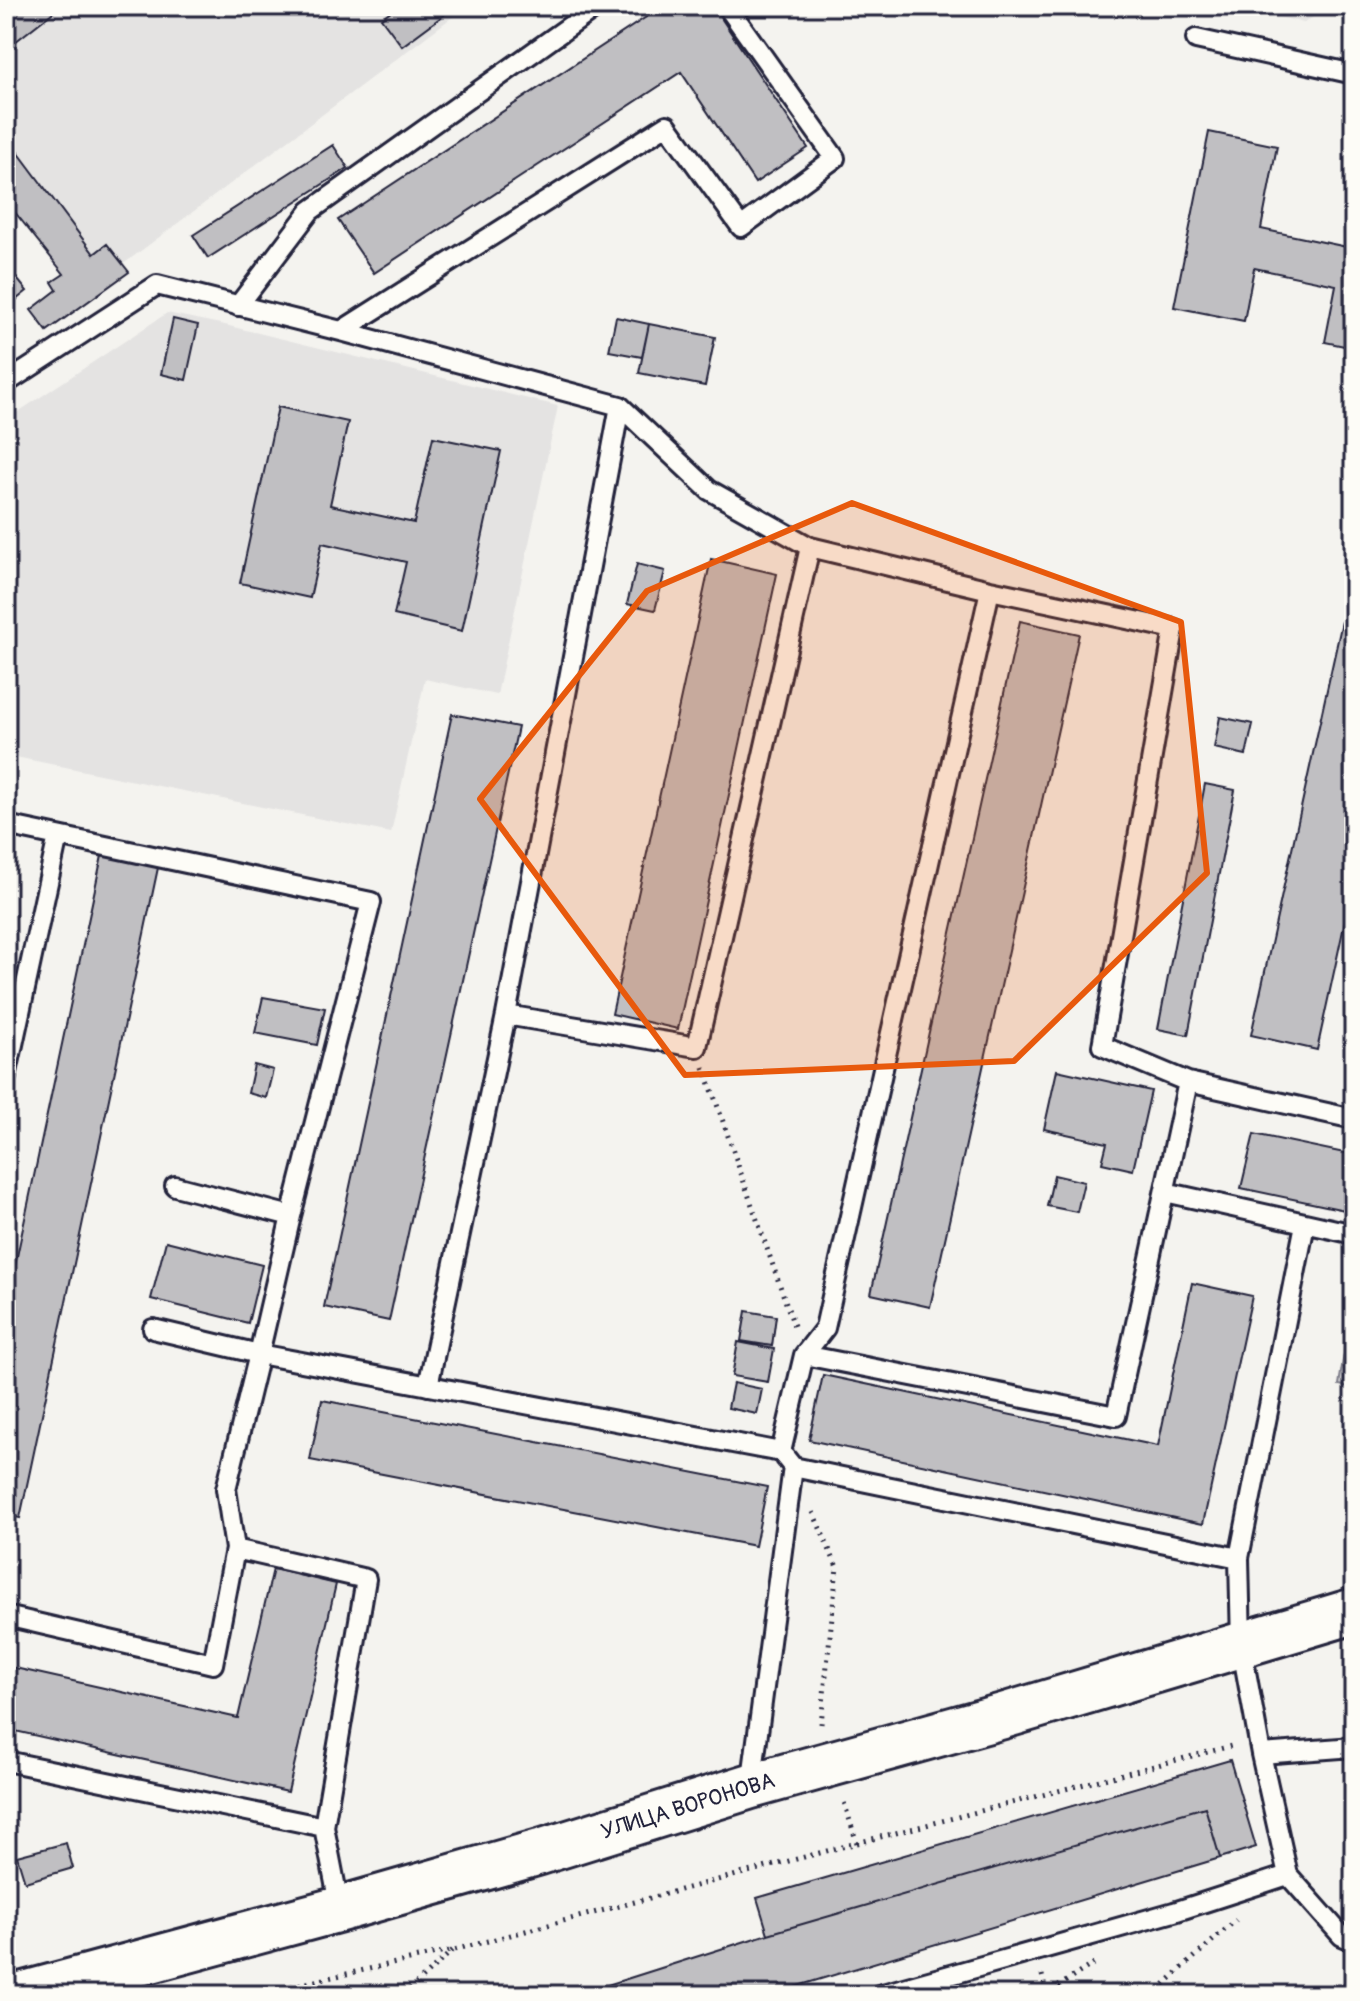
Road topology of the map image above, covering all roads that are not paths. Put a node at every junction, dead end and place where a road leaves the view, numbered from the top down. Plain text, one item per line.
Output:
1 (598, 6) edge
2 (727, 6) edge
3 (1196, 39) dead end
4 (1354, 74) edge
5 (238, 306) junction
6 (341, 331) junction
7 (6, 383) edge
8 (620, 406) junction
9 (810, 547) junction
10 (990, 590) junction
11 (6, 825) edge
12 (58, 836) junction
13 (506, 1015) junction
14 (6, 1077) edge
15 (1188, 1082) junction
16 (1354, 1119) edge
17 (175, 1186) dead end
18 (1165, 1192) junction
19 (291, 1216) junction
20 (1305, 1224) junction
21 (1354, 1234) edge
22 (153, 1329) dead end
23 (259, 1354) junction
24 (804, 1355) junction
25 (428, 1386) junction
26 (781, 1452) junction
27 (793, 1467) junction
28 (235, 1549) junction
29 (1239, 1558) junction
30 (1354, 1611) edge
31 (6, 1616) edge
32 (1241, 1644) junction
33 (1260, 1747) junction
34 (1354, 1747) edge
35 (6, 1761) edge
36 (751, 1786) junction
37 (324, 1827) junction
38 (1288, 1875) junction
39 (340, 1909) junction
40 (1354, 1941) edge
41 (21, 1995) edge
42 (879, 1995) edge

1 - 5 lane
2 - 6 lane
3 - 4 lane
5 - 6 lane
5 - 7 lane
6 - 8 lane
8 - 9 lane
8 - 13 lane
9 - 10 lane
9 - 13 lane
10 - 15 lane
10 - 24 lane
11 - 12 lane
12 - 14 lane
12 - 19 lane
13 - 25 lane
15 - 16 lane
15 - 18 lane
17 - 19 lane
18 - 20 lane
18 - 24 lane
19 - 23 lane
20 - 21 lane
20 - 29 lane
22 - 23 lane
23 - 25 lane
23 - 28 lane
24 - 26 lane
25 - 26 lane
26 - 27 lane
27 - 29 lane
27 - 36 lane
28 - 31 lane
28 - 37 lane
29 - 32 lane
30 - 32 main road, УЛИЦА ВОРОНОВА
32 - 33 lane
32 - 36 main road, УЛИЦА ВОРОНОВА
33 - 34 lane
33 - 38 lane
35 - 37 lane
36 - 39 main road, УЛИЦА ВОРОНОВА
37 - 39 lane
38 - 40 lane
38 - 42 lane
39 - 41 main road, УЛИЦА ВОРОНОВА

